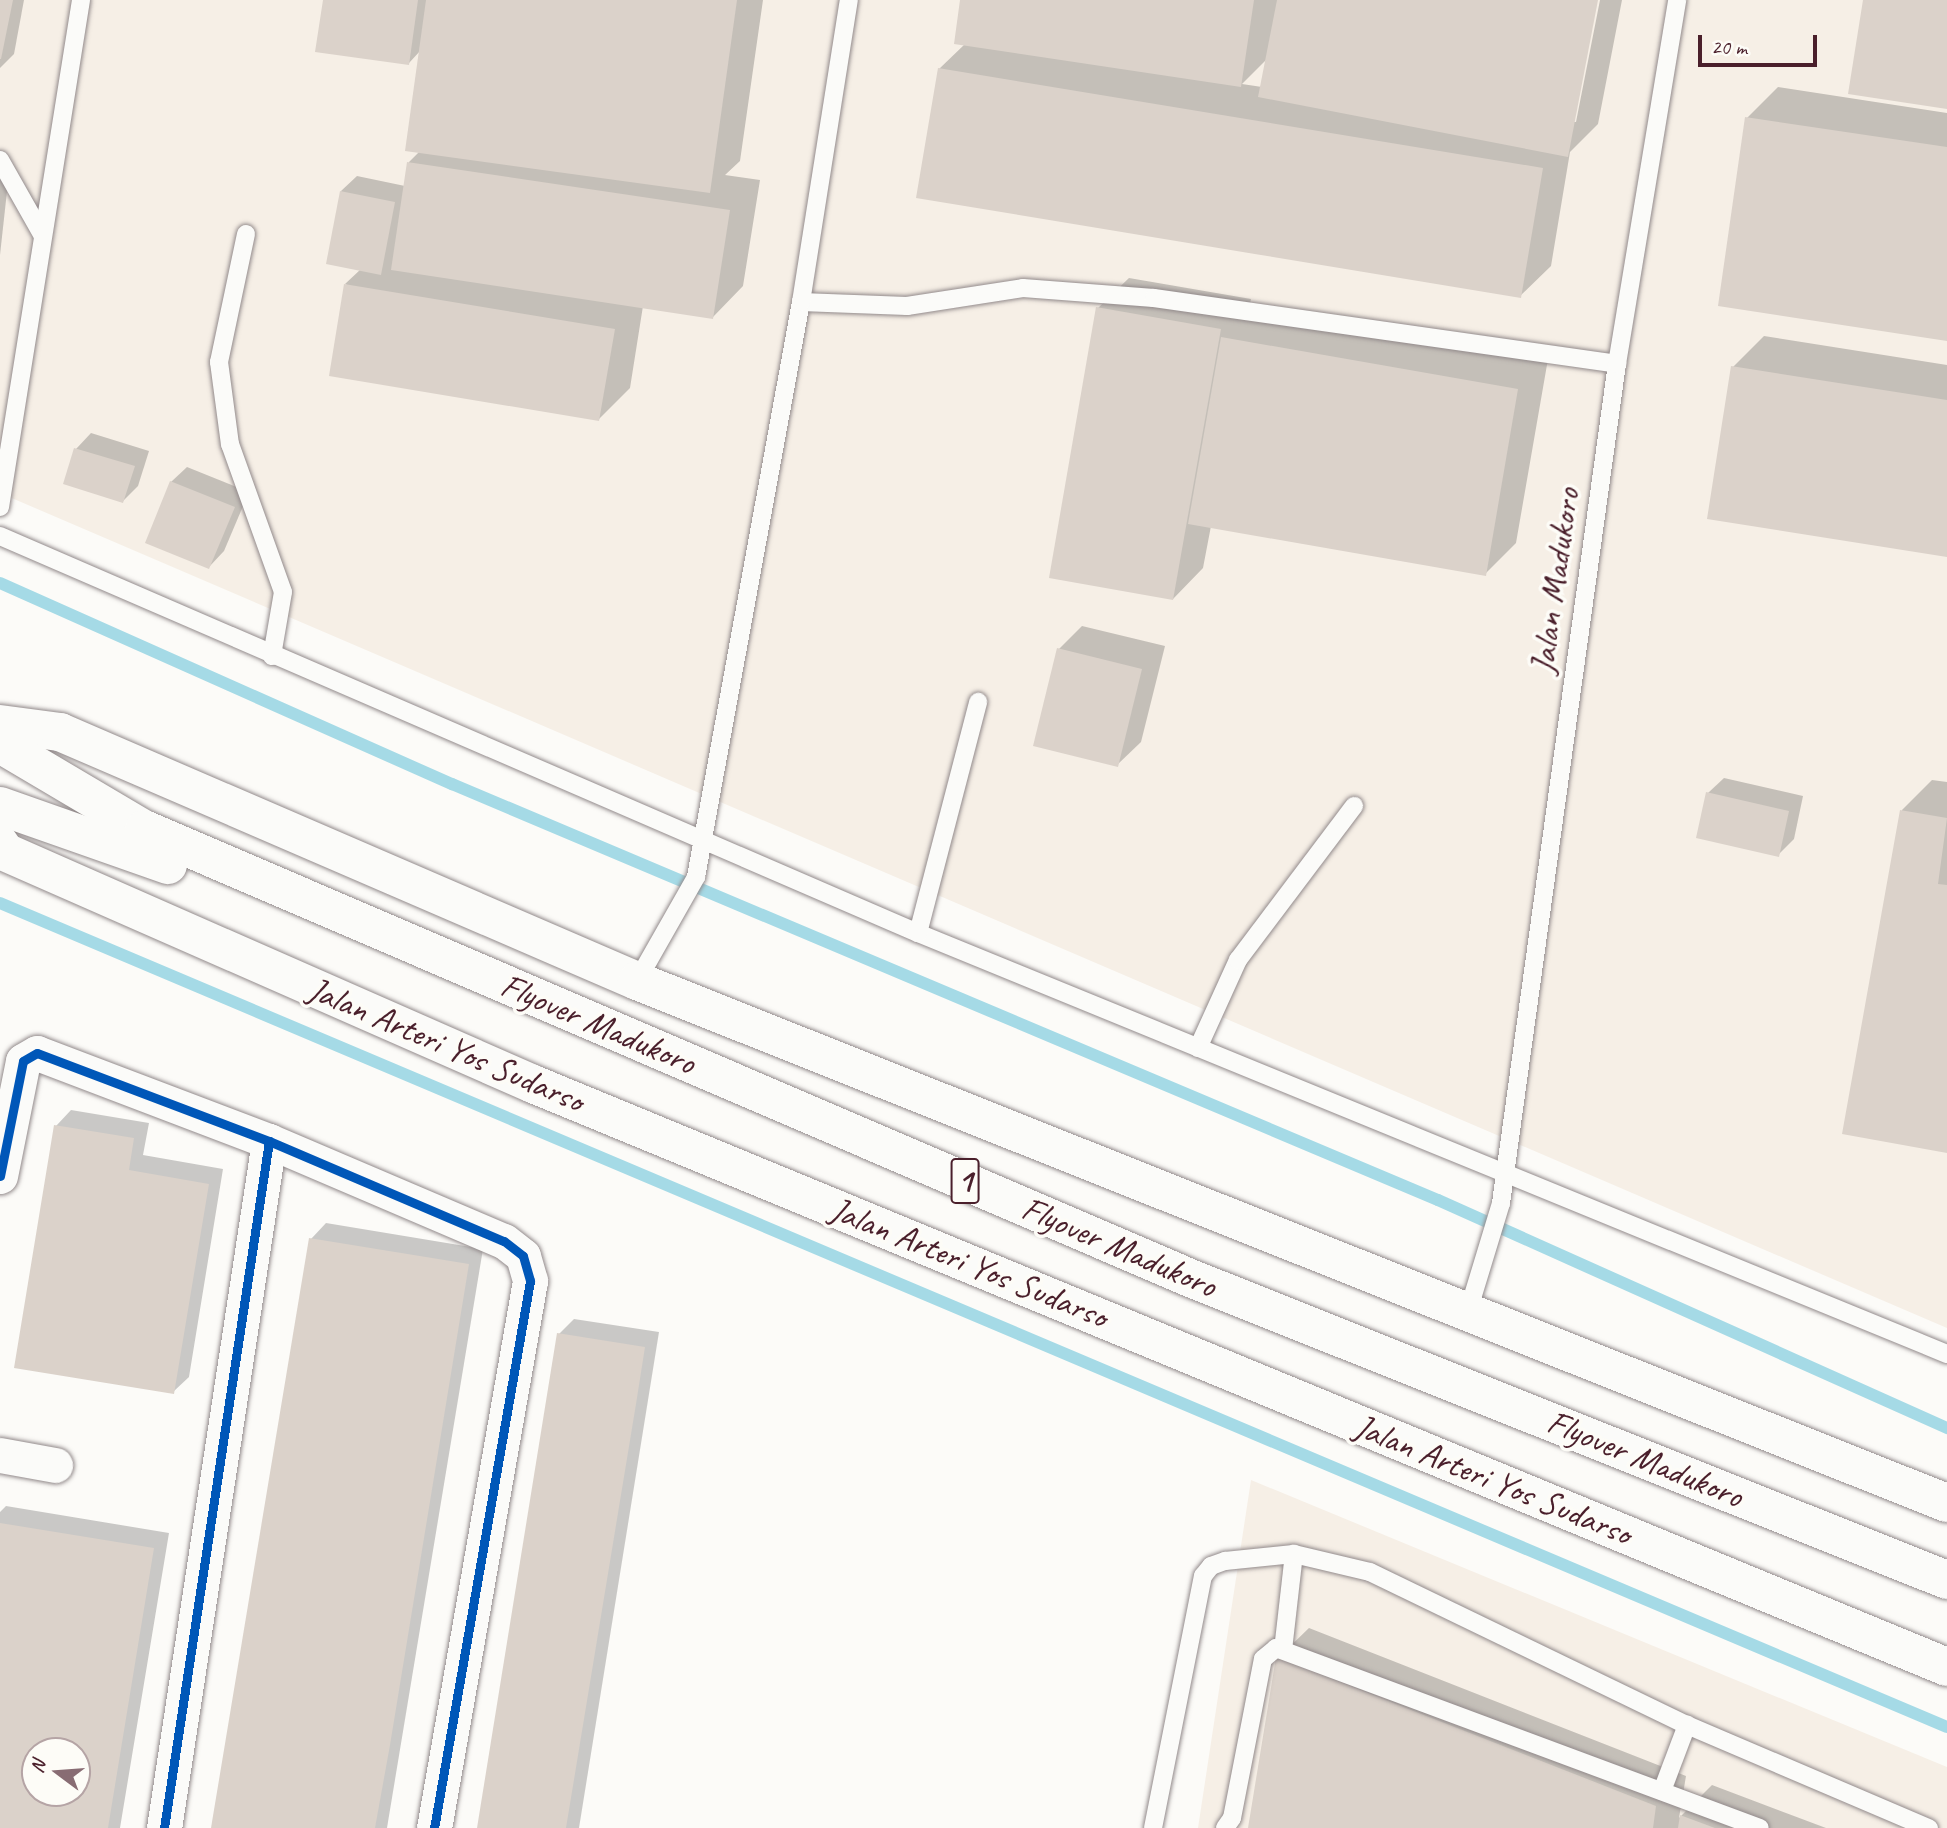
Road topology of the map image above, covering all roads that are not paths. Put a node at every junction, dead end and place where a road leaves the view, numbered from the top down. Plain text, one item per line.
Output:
1 (81, 0) edge
2 (849, 0) edge
3 (1677, 0) edge
4 (0, 160) edge
5 (246, 234) dead end
6 (43, 236) junction
7 (801, 302) junction
8 (1617, 364) junction
9 (0, 507) edge
10 (0, 536) edge
11 (272, 656) junction
12 (978, 702) dead end
13 (0, 724) edge
14 (0, 744) edge
15 (0, 806) edge
16 (1354, 806) dead end
17 (704, 841) junction
18 (0, 844) edge
19 (918, 933) junction
20 (643, 968) junction
21 (1198, 1048) junction
22 (269, 1141) junction
23 (1506, 1173) junction
24 (0, 1176) edge
25 (1467, 1315) junction
26 (1947, 1354) edge
27 (0, 1455) edge
28 (55, 1465) dead end
29 (1947, 1503) edge
30 (1294, 1554) junction
31 (1947, 1580) edge
32 (1947, 1606) edge
33 (1283, 1650) junction
34 (1947, 1667) edge
35 (1687, 1725) junction
36 (1662, 1791) junction
37 (164, 1828) edge
38 (434, 1828) edge
39 (1153, 1828) edge
40 (1225, 1828) edge
41 (1760, 1828) edge
42 (1929, 1828) edge

1 - 6 lane
2 - 7 lane
3 - 8 lane, Jalan Madukoro
4 - 6 lane
5 - 11 lane
6 - 9 lane
7 - 8 lane
7 - 17 lane
8 - 23 lane, Jalan Madukoro
10 - 11 lane
11 - 17 lane
12 - 19 lane
13 - 20 highway
14 - 31 highway, Flyover Madukoro / 1
15 - 32 highway, Flyover Madukoro / 1
16 - 21 lane
17 - 19 lane
17 - 20 lane
18 - 34 highway, Jalan Arteri Yos Sudarso
19 - 21 lane
20 - 25 highway
21 - 23 lane
22 - 24 street
22 - 37 street
22 - 38 street
23 - 25 lane, Jalan Madukoro
23 - 26 lane
25 - 29 highway
27 - 28 street
30 - 33 lane
30 - 35 lane
30 - 39 lane
33 - 36 lane
33 - 40 lane
35 - 36 lane
35 - 42 lane
36 - 41 lane

